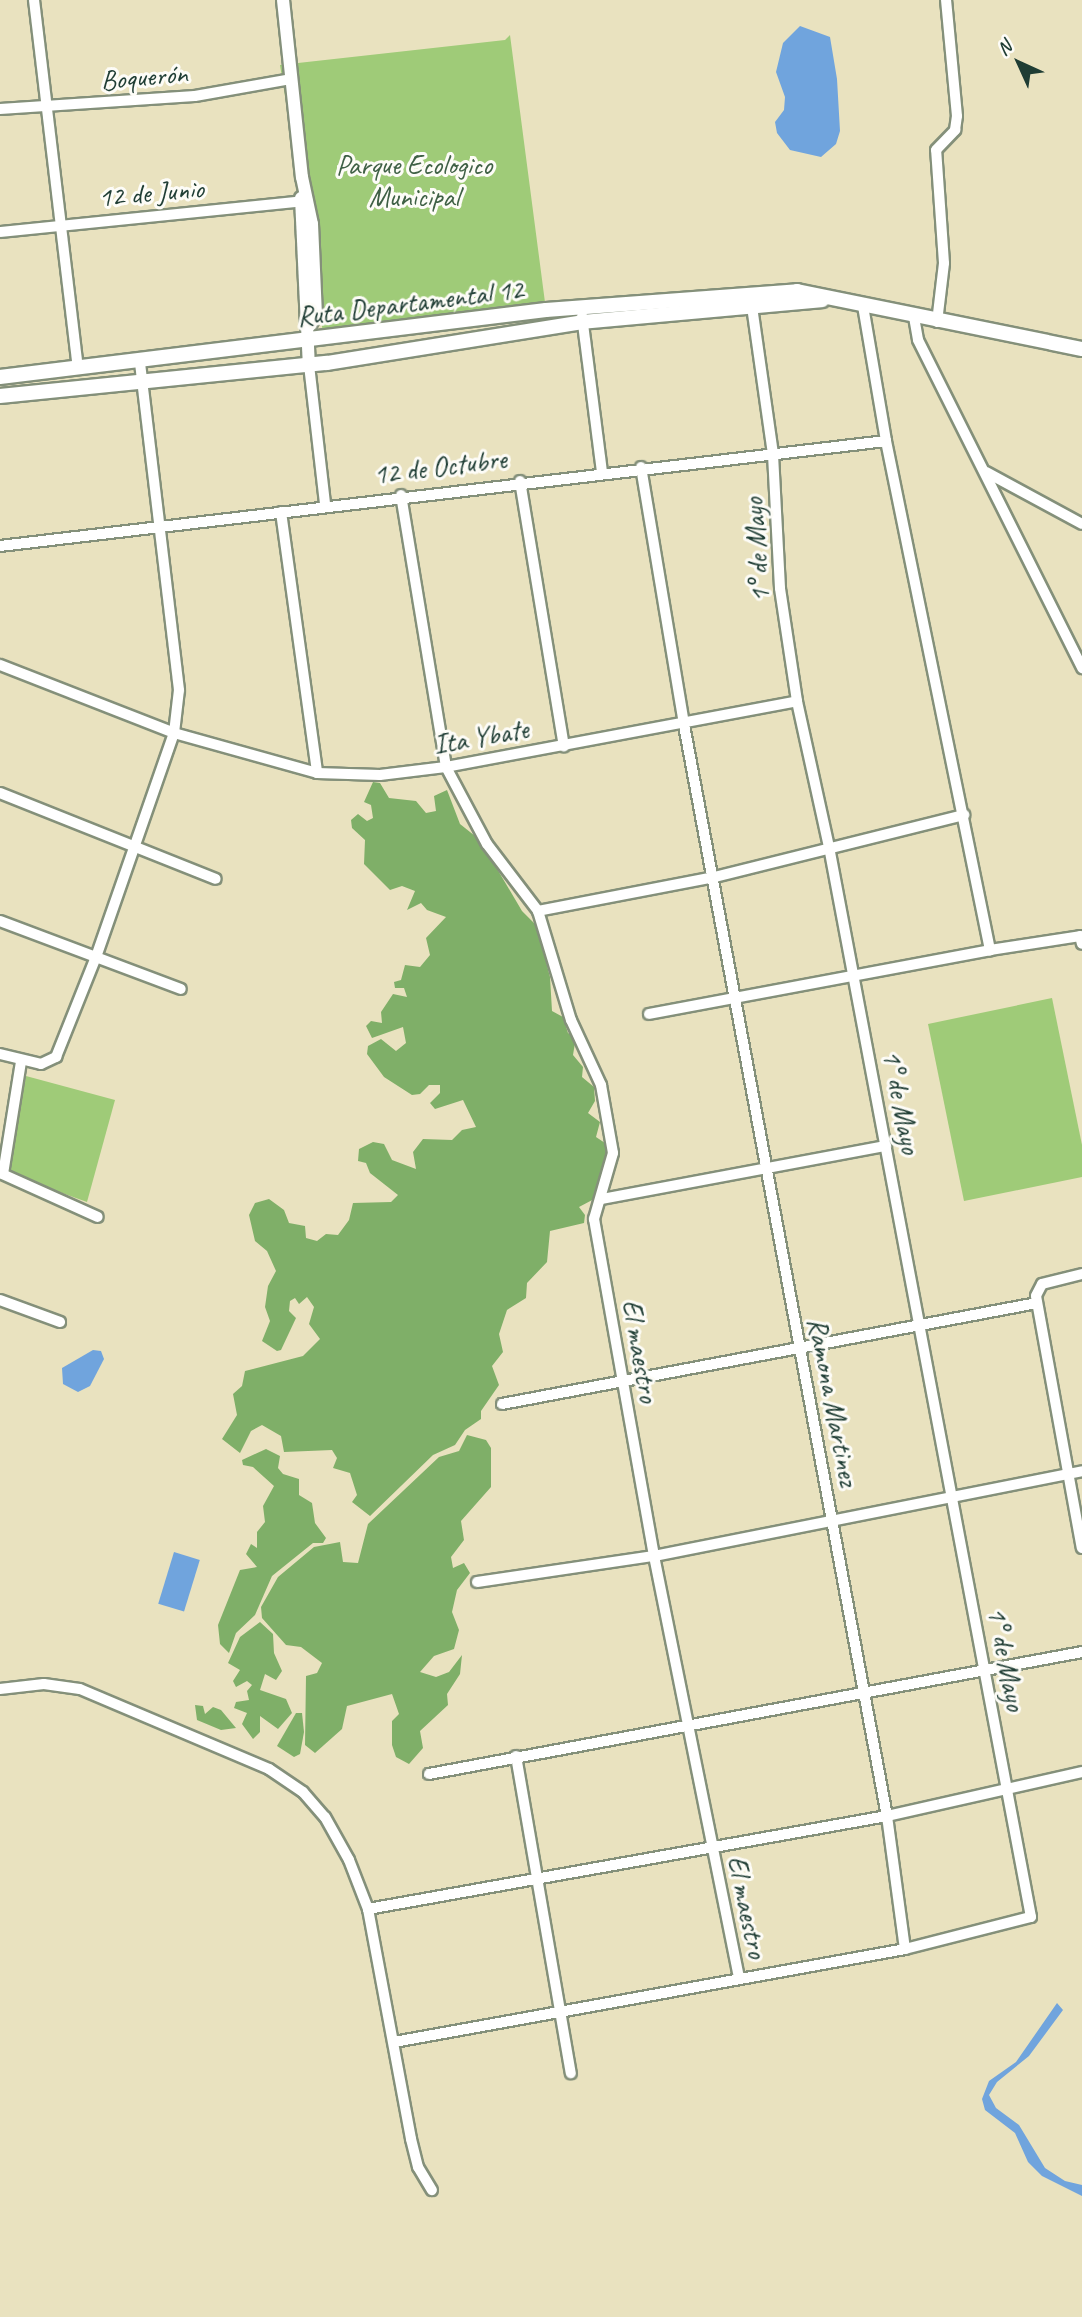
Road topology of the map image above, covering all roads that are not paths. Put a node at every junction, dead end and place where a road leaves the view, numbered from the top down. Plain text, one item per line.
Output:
1 (34, 0) edge
2 (283, 0) edge
3 (946, 0) edge
4 (291, 79) junction
5 (43, 104) junction
6 (0, 109) edge
7 (304, 201) junction
8 (58, 225) junction
9 (0, 232) edge
10 (751, 300) junction
11 (580, 306) junction
12 (863, 306) junction
13 (914, 317) junction
14 (582, 322) junction
15 (937, 322) junction
16 (309, 341) junction
17 (1082, 349) edge
18 (140, 362) junction
19 (309, 365) junction
20 (78, 368) junction
21 (0, 377) edge
22 (144, 381) junction
23 (0, 396) edge
24 (886, 440) junction
25 (773, 454) junction
26 (641, 467) junction
27 (602, 472) junction
28 (986, 472) junction
29 (520, 481) junction
30 (401, 495) junction
31 (325, 504) junction
32 (281, 512) junction
33 (162, 524) junction
34 (1082, 524) edge
35 (0, 545) edge
36 (0, 665) edge
37 (1082, 668) edge
38 (797, 701) junction
39 (684, 725) junction
40 (174, 733) junction
41 (564, 746) junction
42 (446, 767) junction
43 (317, 773) junction
44 (0, 793) edge
45 (964, 815) junction
46 (132, 846) junction
47 (829, 846) junction
48 (715, 877) junction
49 (216, 879) dead end
50 (538, 911) junction
51 (0, 921) edge
52 (1082, 944) edge
53 (990, 950) junction
54 (96, 957) junction
55 (853, 975) junction
56 (181, 989) dead end
57 (735, 997) junction
58 (649, 1014) dead end
59 (0, 1054) edge
60 (22, 1062) junction
61 (886, 1146) junction
62 (767, 1167) junction
63 (1, 1174) edge
64 (602, 1199) junction
65 (98, 1217) dead end
66 (1082, 1274) edge
67 (0, 1300) edge
68 (1037, 1303) junction
69 (60, 1322) dead end
70 (920, 1325) junction
71 (800, 1348) junction
72 (623, 1381) junction
73 (502, 1404) dead end
74 (1082, 1471) edge
75 (1068, 1474) junction
76 (953, 1497) junction
77 (832, 1521) junction
78 (1082, 1548) edge
79 (654, 1556) junction
80 (477, 1582) dead end
81 (1082, 1652) edge
82 (986, 1670) junction
83 (0, 1689) edge
84 (864, 1693) junction
85 (686, 1726) junction
86 (516, 1756) junction
87 (1082, 1772) edge
88 (429, 1774) dead end
89 (1007, 1788) junction
90 (887, 1816) junction
91 (710, 1848) junction
92 (538, 1880) junction
93 (368, 1909) junction
94 (905, 1949) junction
95 (739, 1978) junction
96 (560, 2012) junction
97 (394, 2042) junction
98 (571, 2073) dead end
99 (432, 2190) dead end

1 - 5 street
2 - 4 street
3 - 15 street
4 - 5 street, Boquerón
4 - 7 street
5 - 6 street, Boquerón
5 - 8 street
7 - 8 street, 12 de Junio
7 - 16 street
8 - 9 street, 12 de Junio
8 - 20 street
10 - 11 main road, Ruta Departamental 12
10 - 12 main road, Ruta Departamental 12
10 - 14 main road, Ruta Departamental 12
10 - 25 street, 1° de Mayo
11 - 14 street
11 - 16 main road, Ruta Departamental 12
12 - 13 main road, Ruta Departamental 12
12 - 24 street
13 - 15 main road, Ruta Departamental 12
13 - 28 street
14 - 19 main road, Ruta Departamental 12
14 - 27 street
15 - 17 main road, Ruta Departamental 12
16 - 18 main road, Ruta Departamental 12
16 - 19 street
18 - 20 main road, Ruta Departamental 12
18 - 22 street
19 - 22 main road, Ruta Departamental 12
19 - 31 street
20 - 21 main road, Ruta Departamental 12
22 - 23 main road, Ruta Departamental 12
22 - 33 street
24 - 25 street, 12 de Octubre
24 - 45 street
25 - 26 street, 12 de Octubre
25 - 38 street, 1° de Mayo
26 - 27 street, 12 de Octubre
26 - 39 street, Ramona Martinez
27 - 29 street, 12 de Octubre
28 - 34 street
28 - 37 street
29 - 30 street, 12 de Octubre
29 - 41 street
30 - 31 street, 12 de Octubre
30 - 42 street, El maestro
31 - 32 street, 12 de Octubre
32 - 33 street, 12 de Octubre
32 - 43 street
33 - 35 street, 12 de Octubre
33 - 40 street
36 - 40 street, Ita Ybate
38 - 39 street, Ita Ybate
38 - 47 street, 1° de Mayo
39 - 41 street, Ita Ybate
39 - 48 street, Ramona Martinez
40 - 43 street, Ita Ybate
40 - 46 street
41 - 42 street, Ita Ybate
42 - 43 street, Ita Ybate
42 - 50 street, El maestro
44 - 46 street
45 - 47 street
45 - 53 street
46 - 49 street
46 - 54 street
47 - 48 street
47 - 55 street, 1° de Mayo
48 - 50 street
48 - 57 street, Ramona Martinez
50 - 64 street, El maestro
51 - 54 street
52 - 53 street
53 - 55 street
54 - 56 street
54 - 60 street
55 - 57 street
55 - 61 street, 1° de Mayo
57 - 58 street
57 - 62 street, Ramona Martinez
59 - 60 street
60 - 63 street
61 - 62 street
61 - 70 street, 1° de Mayo
62 - 64 street
62 - 71 street, Ramona Martinez
63 - 65 street
64 - 72 street, El maestro
66 - 68 street
67 - 69 street
68 - 70 street
68 - 75 street
70 - 71 street
70 - 76 street, 1° de Mayo
71 - 72 street
71 - 77 street, Ramona Martinez
72 - 73 street
72 - 79 street, El maestro
74 - 75 street
75 - 76 street
75 - 78 street
76 - 77 street
76 - 82 street, 1° de Mayo
77 - 79 street
77 - 84 street, Ramona Martinez
79 - 80 street
79 - 85 street, El maestro
81 - 82 street
82 - 84 street
82 - 89 street, 1° de Mayo
83 - 93 street
84 - 85 street
84 - 90 street, Ramona Martinez
85 - 86 street
85 - 91 street, El maestro
86 - 88 street
86 - 92 street
87 - 89 street
89 - 90 street
89 - 94 street, 1° de Mayo
90 - 91 street
90 - 94 street, Ramona Martinez
91 - 92 street
91 - 95 street, El maestro
92 - 93 street
92 - 96 street
93 - 97 street
94 - 95 street
95 - 96 street
96 - 97 street
96 - 98 street
97 - 99 street

